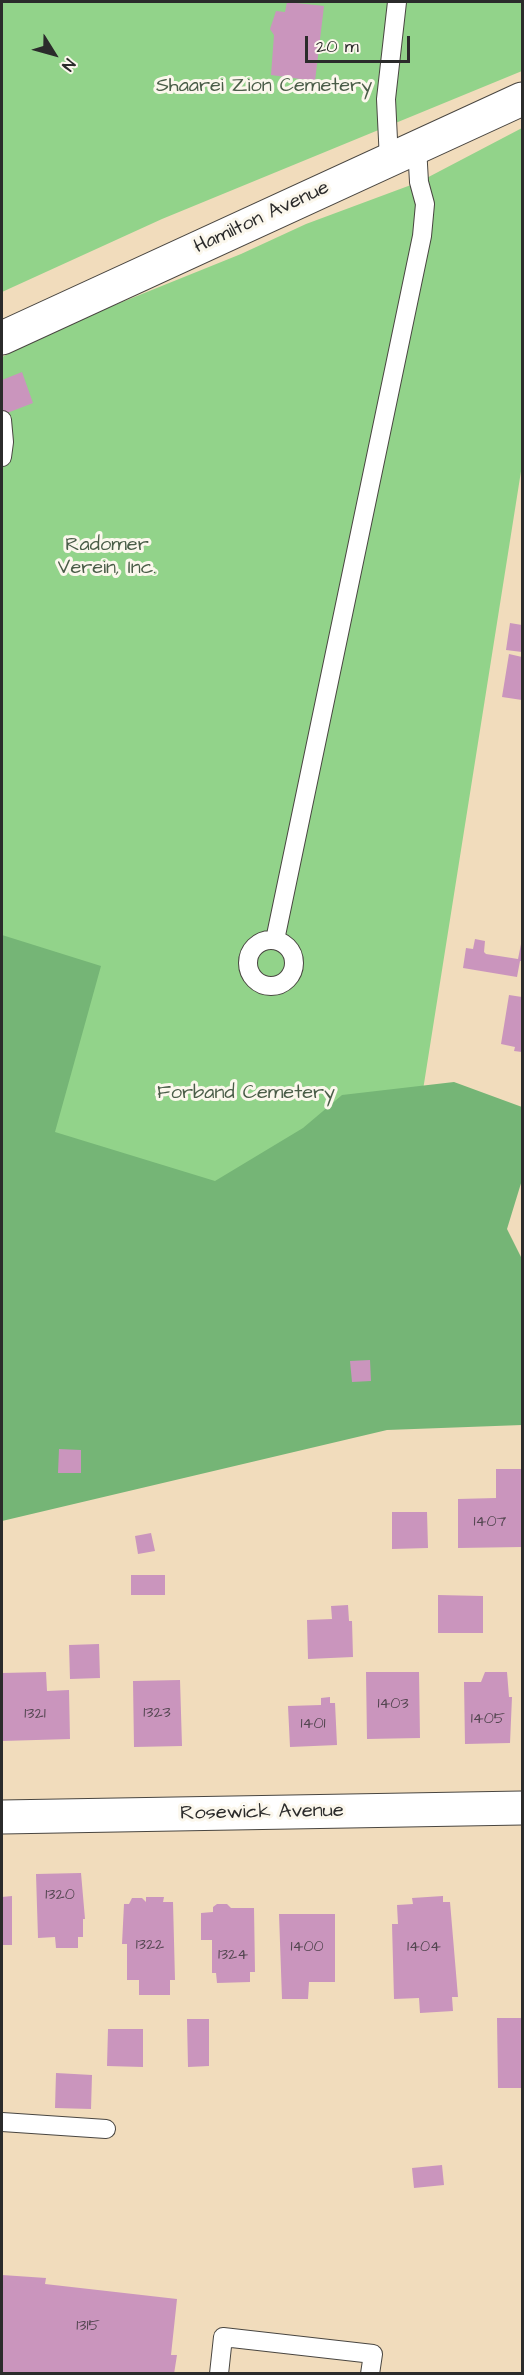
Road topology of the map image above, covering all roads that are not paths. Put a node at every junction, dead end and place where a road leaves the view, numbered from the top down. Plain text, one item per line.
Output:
1 (397, 2) edge
2 (522, 99) edge
3 (403, 154) junction
4 (2, 338) edge
5 (2, 420) edge
6 (2, 457) edge
7 (275, 940) dead end
8 (522, 1808) edge
9 (2, 1817) edge
10 (2, 2122) edge
11 (106, 2129) dead end
12 (219, 2373) edge
13 (370, 2373) edge

1 - 3 lane
2 - 3 street, Hamilton Avenue
3 - 4 street, Hamilton Avenue
3 - 7 lane
5 - 6 lane
8 - 9 street, Rosewick Avenue
10 - 11 lane
12 - 13 lane

